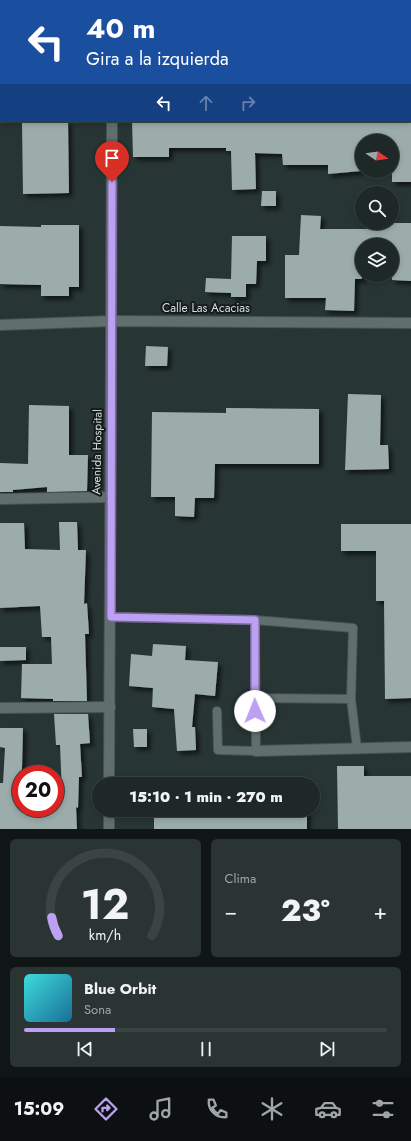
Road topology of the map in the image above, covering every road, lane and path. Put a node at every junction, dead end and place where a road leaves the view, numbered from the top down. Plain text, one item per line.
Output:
1 (112, 122) edge
2 (112, 321) junction
3 (411, 323) edge
4 (0, 325) edge
5 (110, 497) junction
6 (0, 499) edge
7 (111, 617) junction
8 (255, 620) junction
9 (255, 698) junction
10 (352, 699) junction
11 (110, 707) junction
12 (0, 708) edge
13 (217, 711) dead end
14 (411, 747) edge
15 (357, 748) junction
16 (256, 751) junction
17 (109, 777) edge
18 (109, 817) edge
19 (109, 829) edge

1 - 2 street, Avenida Hospital
2 - 3 street, Calle Las Acacias
2 - 4 street, Calle Las Acacias
2 - 5 street, Avenida Hospital
5 - 6 street
5 - 7 street, Avenida Hospital
7 - 8 lane
7 - 11 street, Avenida Hospital
8 - 9 lane
8 - 10 lane
9 - 10 lane
9 - 16 lane
10 - 15 lane
11 - 12 street
11 - 17 street, Avenida Hospital
13 - 16 lane
14 - 15 street
15 - 16 street
18 - 19 street

